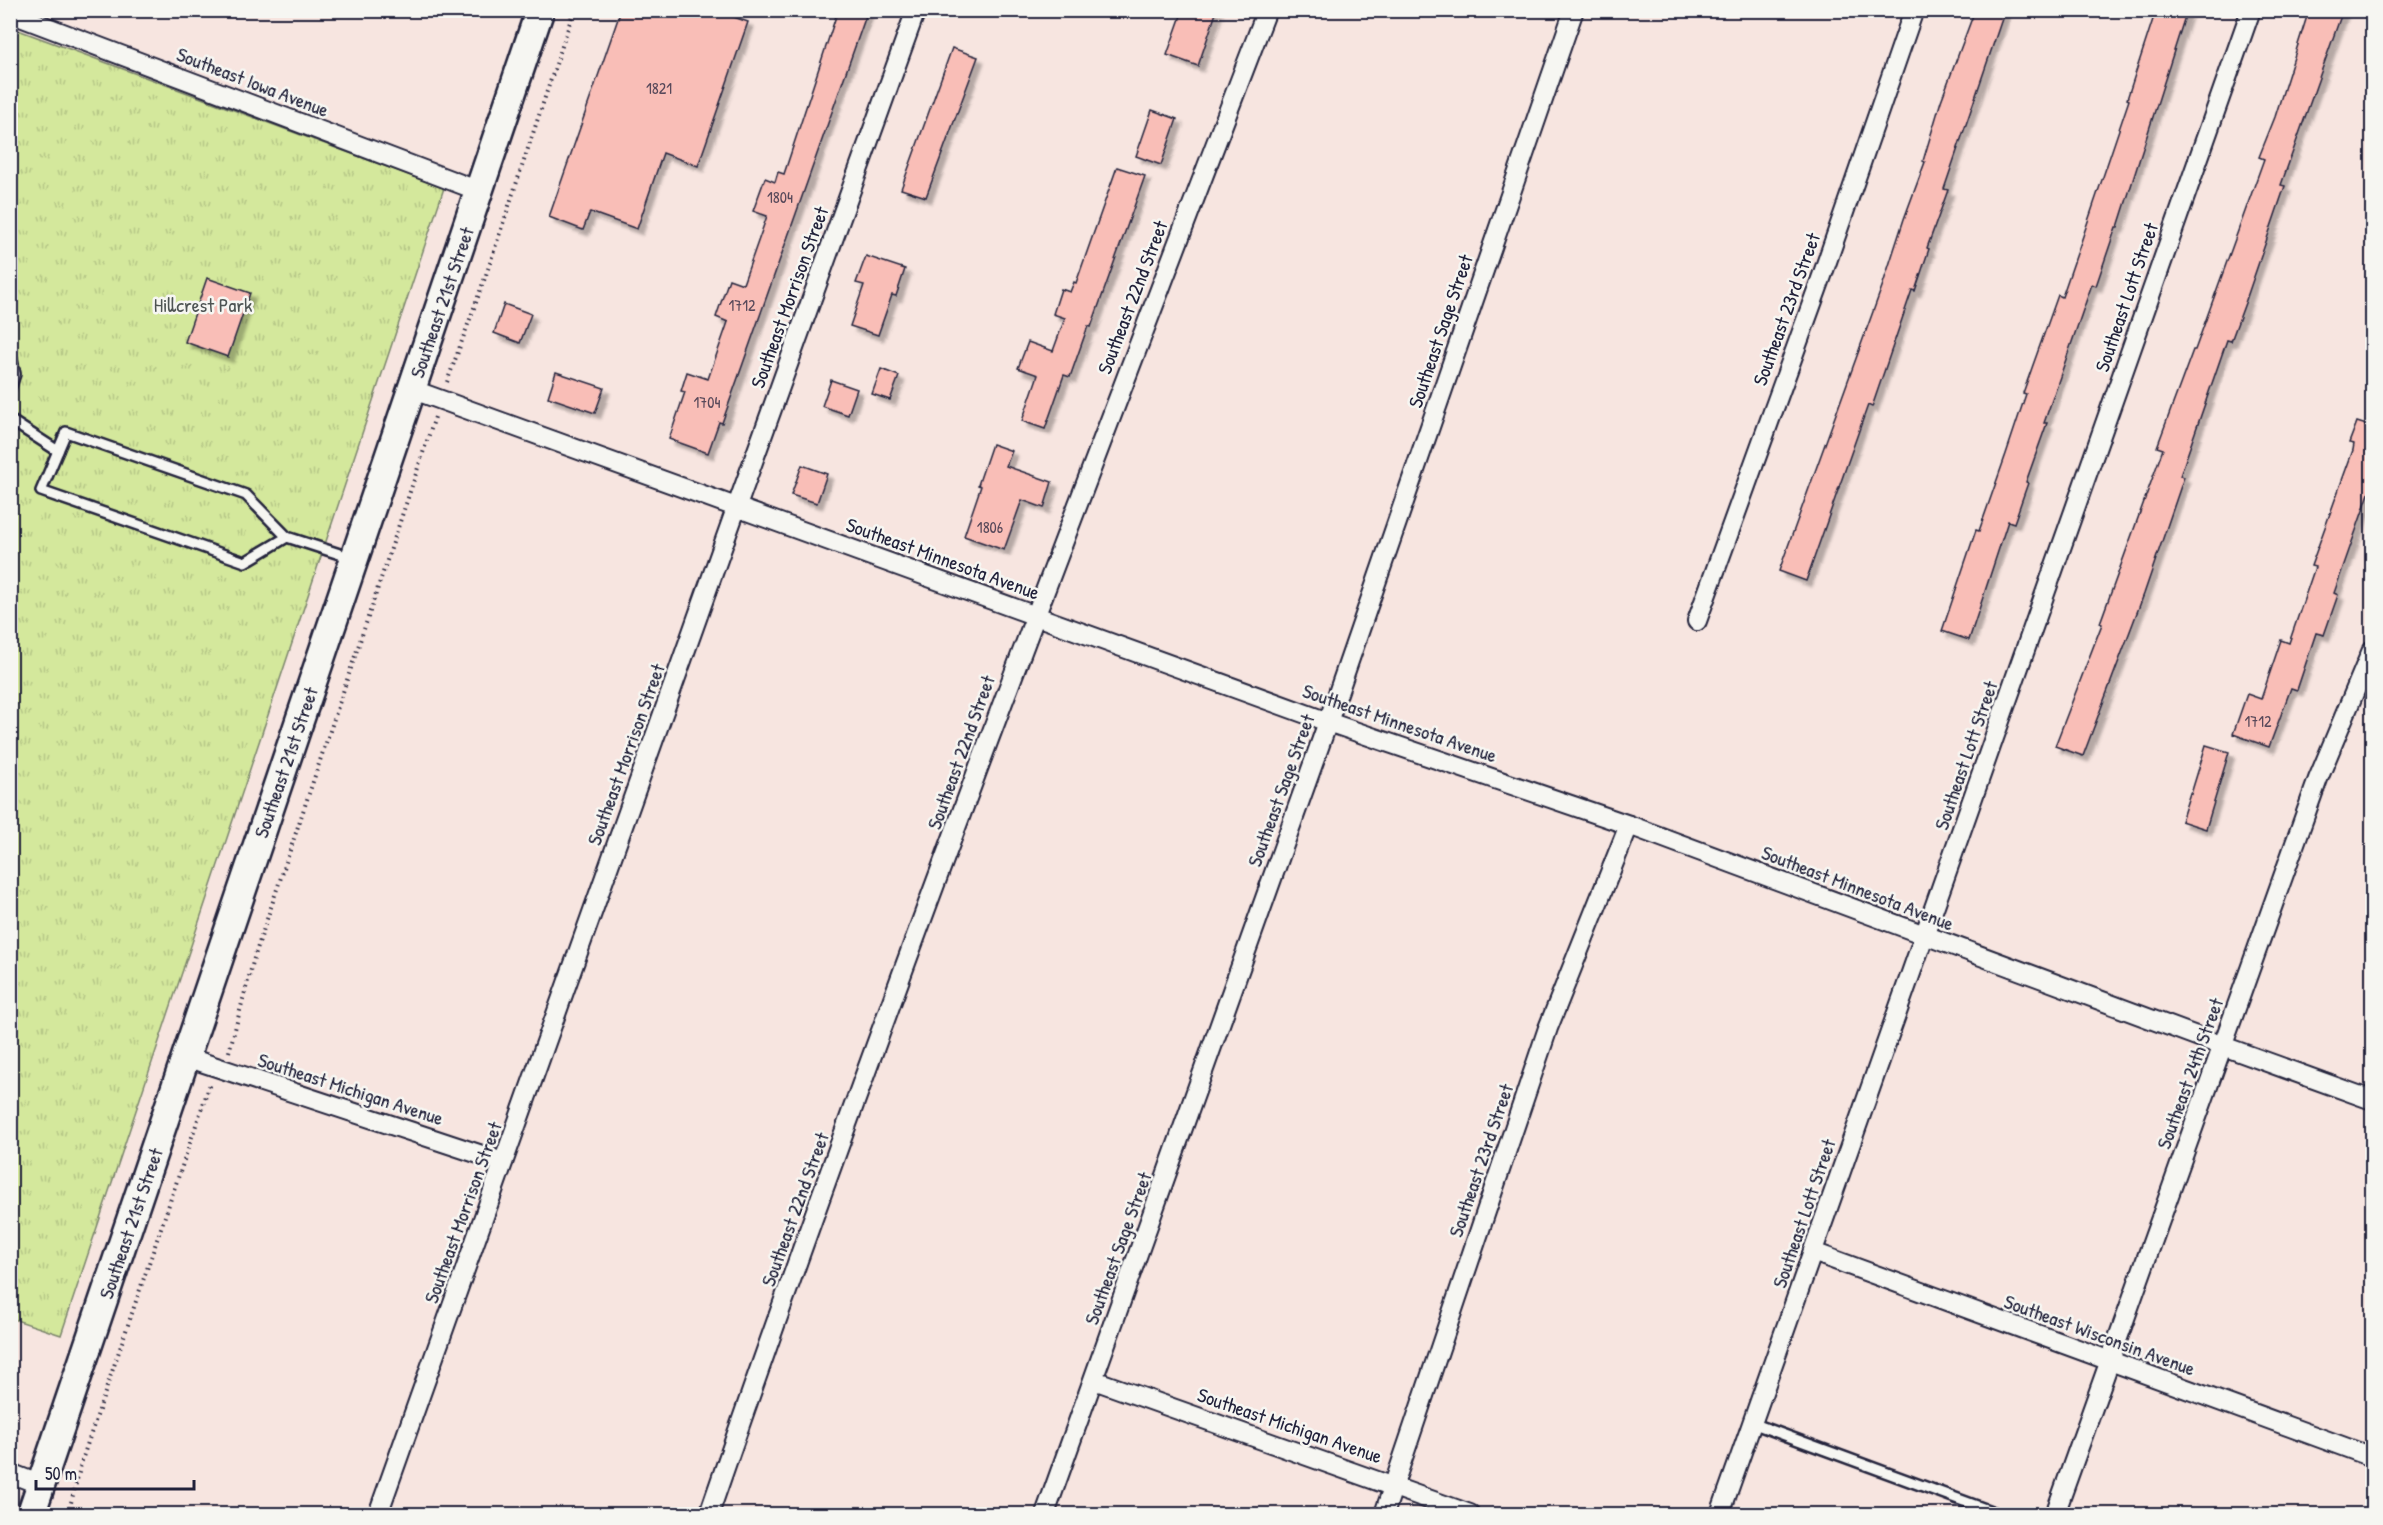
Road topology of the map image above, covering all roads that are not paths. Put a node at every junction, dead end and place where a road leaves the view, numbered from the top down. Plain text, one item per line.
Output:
1 (540, 10) edge
2 (916, 10) edge
3 (1267, 10) edge
4 (1574, 10) edge
5 (1914, 10) edge
6 (2251, 10) edge
7 (10, 13) edge
8 (479, 191) junction
9 (10, 351) edge
10 (10, 389) edge
11 (411, 389) junction
12 (10, 420) edge
13 (58, 451) junction
14 (737, 506) junction
15 (287, 537) junction
16 (354, 558) junction
17 (1034, 615) junction
18 (1697, 621) dead end
19 (2373, 650) edge
20 (1328, 722) junction
21 (1629, 825) junction
22 (1925, 936) junction
23 (2223, 1046) junction
24 (186, 1057) junction
25 (2373, 1100) edge
26 (503, 1162) junction
27 (1813, 1252) junction
28 (2109, 1362) junction
29 (1094, 1380) junction
30 (1752, 1423) junction
31 (2373, 1457) edge
32 (10, 1473) edge
33 (41, 1485) junction
34 (1394, 1486) junction
35 (31, 1515) edge
36 (378, 1515) edge
37 (709, 1515) edge
38 (1046, 1515) edge
39 (1384, 1515) edge
40 (1470, 1515) edge
41 (1720, 1515) edge
42 (1999, 1515) edge
43 (2055, 1515) edge

1 - 8 main road, Southeast 21st Street
2 - 14 street, Southeast Morrison Street
3 - 17 street, Southeast 22nd Street
4 - 20 street, Southeast Sage Street
5 - 18 street, Southeast 23rd Street
6 - 22 street, Southeast Lott Street
7 - 8 street, Southeast Iowa Avenue
8 - 11 main road, Southeast 21st Street
9 - 10 lane
11 - 14 street, Southeast Minnesota Avenue
11 - 16 main road, Southeast 21st Street
12 - 13 lane
13 - 15 lane
13 - 15 lane
14 - 17 street, Southeast Minnesota Avenue
14 - 26 street, Southeast Morrison Street
15 - 16 lane
16 - 24 main road, Southeast 21st Street
17 - 20 street, Southeast Minnesota Avenue
17 - 37 street, Southeast 22nd Street
19 - 23 street, Southeast 24th Street
20 - 21 street, Southeast Minnesota Avenue
20 - 29 street, Southeast Sage Street
21 - 22 street, Southeast Minnesota Avenue
21 - 34 street, Southeast 23rd Street
22 - 23 street, Southeast Minnesota Avenue
22 - 27 street, Southeast Lott Street
23 - 25 street, Southeast Minnesota Avenue
23 - 28 street, Southeast 24th Street
24 - 26 street, Southeast Michigan Avenue
24 - 33 main road, Southeast 21st Street
26 - 36 street, Southeast Morrison Street
27 - 28 street, Southeast Wisconsin Avenue
27 - 30 street, Southeast Lott Street
28 - 31 street, Southeast Wisconsin Avenue
28 - 43 street, Southeast 24th Street
29 - 34 street, Southeast Michigan Avenue
29 - 38 street, Southeast Sage Street
30 - 41 street, Southeast Lott Street
30 - 42 lane
32 - 33 street
33 - 35 main road, Southeast 21st Street
34 - 39 street, Southeast 23rd Street
34 - 40 street, Southeast Michigan Avenue

